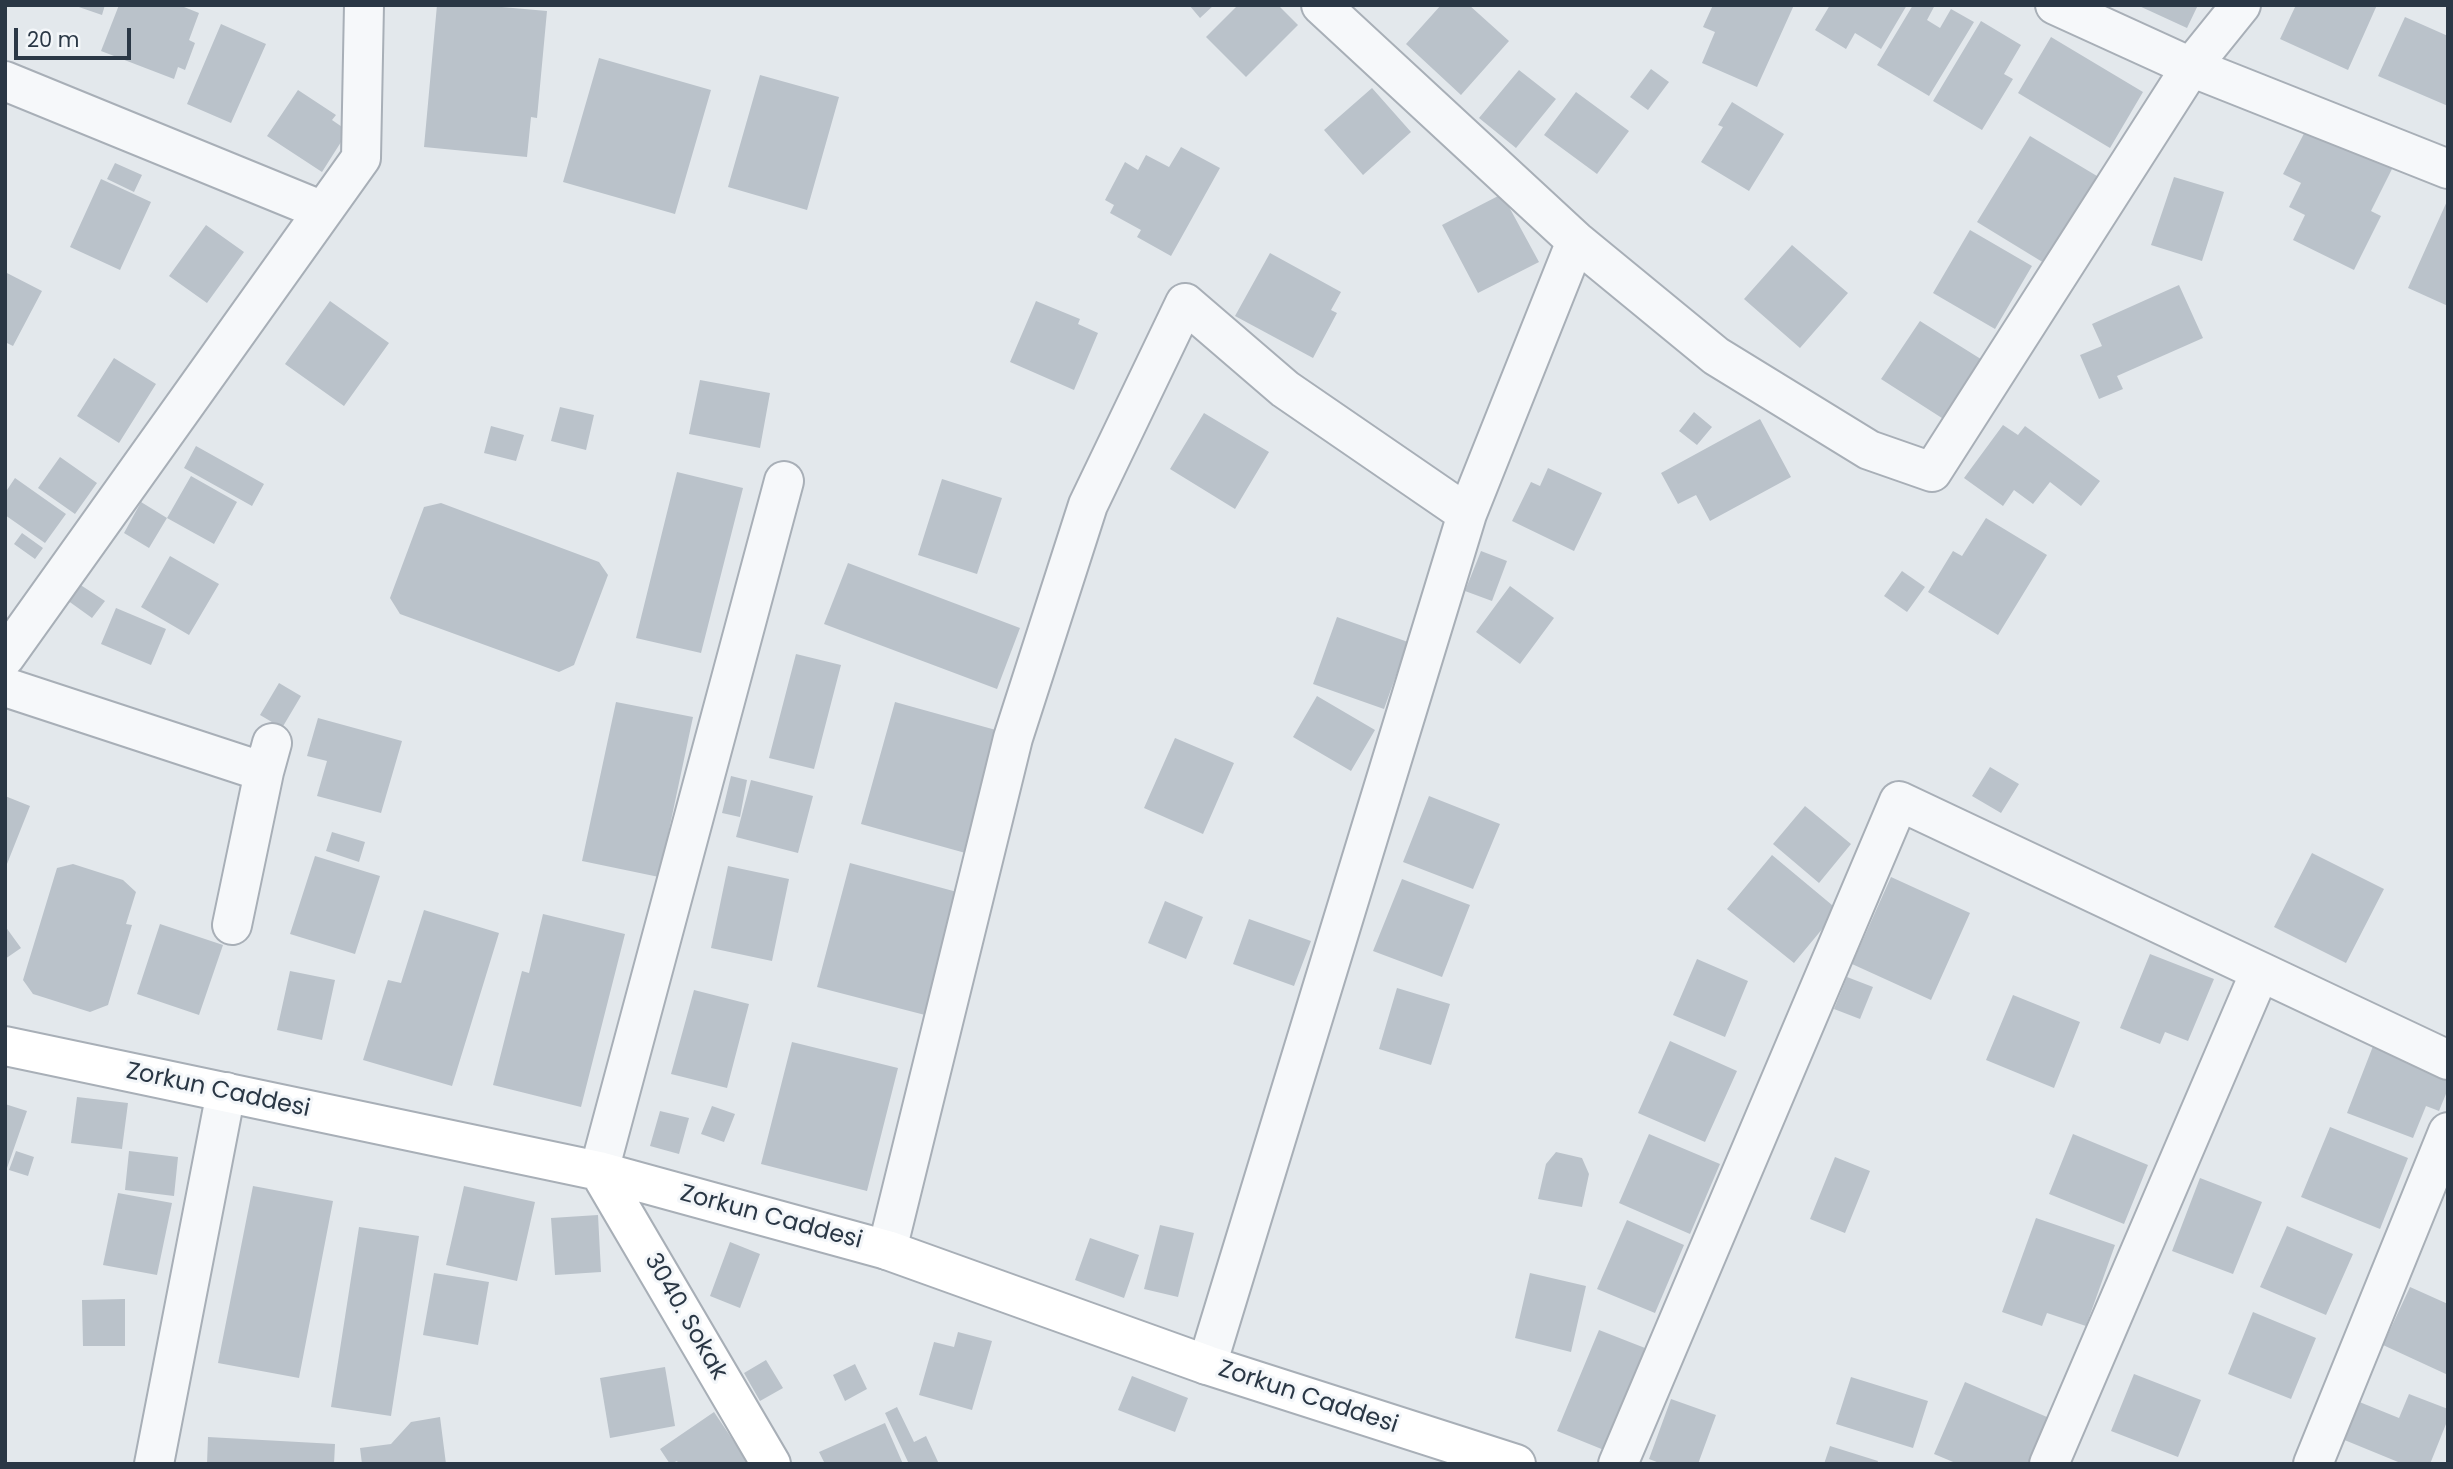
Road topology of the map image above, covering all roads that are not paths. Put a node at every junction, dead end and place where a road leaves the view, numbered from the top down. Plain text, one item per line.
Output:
1 (1321, 5) edge
2 (2055, 5) edge
3 (2241, 5) edge
4 (360, 10) edge
5 (2191, 66) junction
6 (5, 81) edge
7 (2448, 169) edge
8 (323, 211) junction
9 (1576, 241) junction
10 (784, 481) dead end
11 (1467, 514) junction
12 (5, 657) edge
13 (5, 687) edge
14 (232, 925) dead end
15 (2260, 972) junction
16 (5, 1046) edge
17 (2448, 1060) edge
18 (226, 1092) junction
19 (2448, 1132) edge
20 (599, 1171) junction
21 (887, 1250) junction
22 (1207, 1365) junction
23 (154, 1464) edge
24 (771, 1464) edge
25 (1516, 1464) edge
26 (1618, 1464) edge
27 (2049, 1464) edge
28 (2313, 1464) edge

1 - 9 street
2 - 5 street
3 - 5 street
4 - 8 street
5 - 7 street
5 - 9 street
6 - 8 street
8 - 12 street
9 - 11 street
10 - 20 street
11 - 21 street
11 - 22 street
13 - 14 street
15 - 17 street
15 - 26 street
15 - 27 street
16 - 18 street, Zorkun Caddesi
18 - 20 street, Zorkun Caddesi
18 - 23 street
19 - 28 street
20 - 21 street, Zorkun Caddesi
20 - 24 street, 3040. Sokak
21 - 22 street, Zorkun Caddesi
22 - 25 street, Zorkun Caddesi

